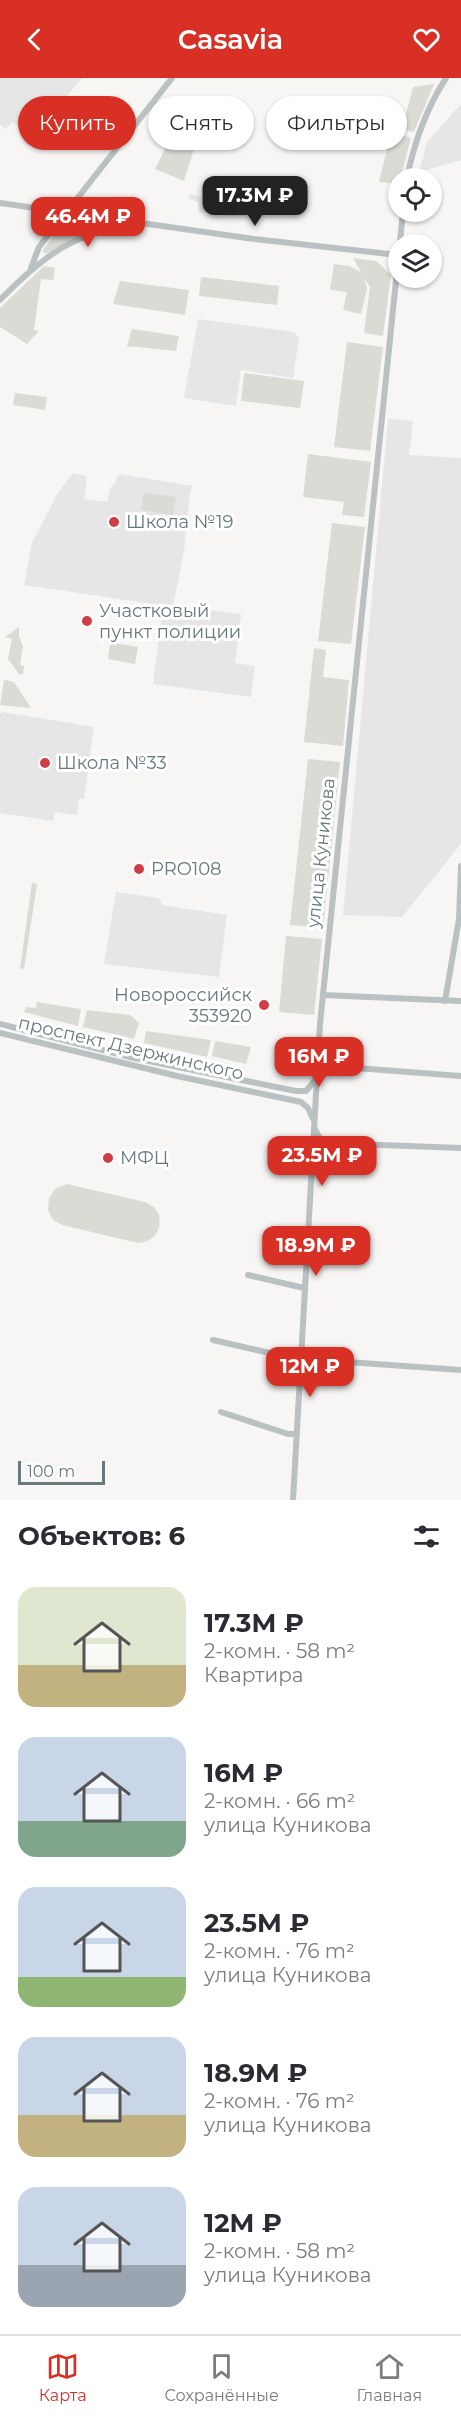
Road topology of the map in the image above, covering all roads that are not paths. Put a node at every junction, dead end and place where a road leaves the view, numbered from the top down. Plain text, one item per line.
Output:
1 (172, 78) edge
2 (446, 78) edge
3 (410, 168) edge
4 (0, 203) edge
5 (66, 212) junction
6 (85, 214) junction
7 (143, 224) junction
8 (106, 229) junction
9 (388, 254) edge
10 (31, 268) junction
11 (395, 288) edge
12 (0, 300) edge
13 (461, 868) edge
14 (460, 920) edge
15 (323, 995) junction
16 (445, 1001) junction
17 (461, 1001) edge
18 (0, 1024) edge
19 (0, 1033) edge
20 (134, 1058) junction
21 (317, 1065) junction
22 (132, 1066) junction
23 (461, 1076) edge
24 (316, 1077) junction
25 (302, 1092) junction
26 (314, 1099) junction
27 (301, 1102) junction
28 (314, 1122) junction
29 (328, 1143) junction
30 (461, 1148) edge
31 (311, 1157) junction
32 (248, 1275) dead end
33 (304, 1288) junction
34 (213, 1340) dead end
35 (300, 1360) junction
36 (347, 1362) dead end
37 (461, 1370) edge
38 (221, 1412) dead end
39 (297, 1434) junction
40 (293, 1500) edge

1 - 5 street
2 - 3 street
4 - 5 street
5 - 6 street
5 - 10 street
6 - 7 street
6 - 8 street
7 - 8 street
7 - 9 street
8 - 10 street
10 - 12 street
11 - 15 street, улица Куникова
13 - 14 street
14 - 16 street
15 - 16 street
15 - 21 street, улица Куникова
16 - 17 street
18 - 20 street, проспект Дзержинского
19 - 22 street, проспект Дзержинского
20 - 22 street
20 - 25 street, проспект Дзержинского
21 - 23 street
21 - 24 street, улица Куникова
22 - 27 street, проспект Дзержинского
24 - 25 street
24 - 26 street, улица Куникова
25 - 26 street, проспект Дзержинского
26 - 27 street
26 - 28 street, улица Куникова
27 - 28 street
28 - 29 street
28 - 31 street, улица Куникова
29 - 30 street
29 - 31 street
31 - 33 street, улица Куникова
32 - 33 street
33 - 35 street, улица Куникова
34 - 35 street
35 - 39 street, улица Куникова
36 - 37 street
38 - 39 street
39 - 40 street, улица Куникова

